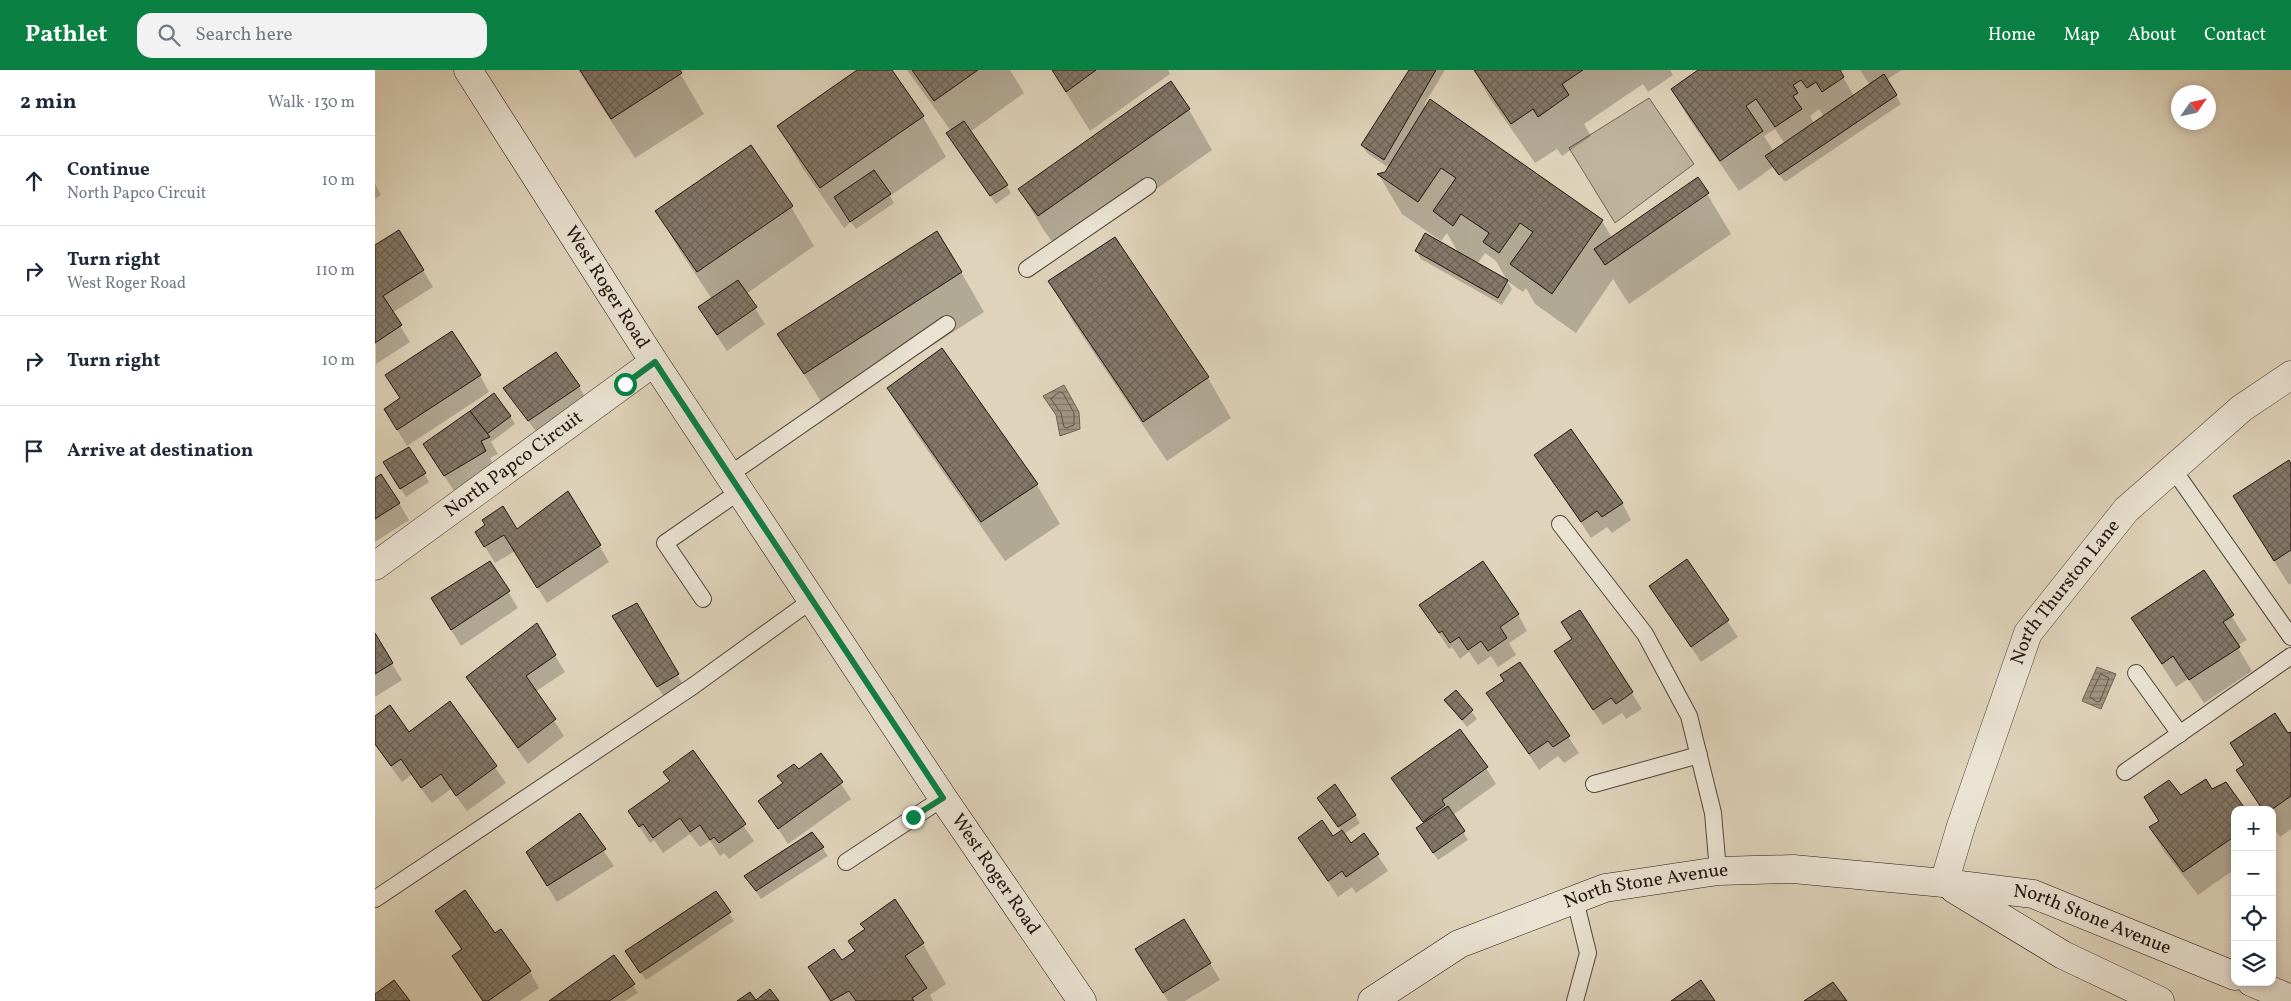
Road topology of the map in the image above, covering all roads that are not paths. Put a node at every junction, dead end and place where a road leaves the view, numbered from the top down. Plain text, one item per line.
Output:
1 (468, 70) edge
2 (1149, 186) dead end
3 (1027, 269) dead end
4 (947, 324) dead end
5 (655, 362) junction
6 (2291, 375) edge
7 (2173, 469) junction
8 (734, 483) junction
9 (1560, 524) dead end
10 (375, 566) edge
11 (703, 600) dead end
12 (812, 600) junction
13 (2291, 637) edge
14 (2291, 656) edge
15 (2136, 673) dead end
16 (2180, 734) junction
17 (1699, 755) junction
18 (2125, 772) dead end
19 (1593, 784) dead end
20 (943, 798) junction
21 (845, 862) dead end
22 (1718, 871) junction
23 (1944, 883) junction
24 (375, 899) edge
25 (1575, 900) junction
26 (2231, 974) edge
27 (2261, 986) edge
28 (2291, 998) edge
29 (1082, 1001) edge
30 (1372, 1001) edge
31 (1575, 1001) edge
32 (2160, 1001) edge

1 - 5 street, West Roger Road
2 - 3 lane
4 - 8 lane
5 - 8 street, West Roger Road
5 - 10 street, North Papco Circuit
6 - 7 street, North Thurston Lane
7 - 13 lane
7 - 23 street, North Thurston Lane
8 - 11 lane
8 - 12 street, West Roger Road
9 - 17 lane
12 - 20 street, West Roger Road
12 - 24 lane
14 - 16 lane
15 - 16 lane
16 - 18 lane
17 - 19 lane
17 - 22 lane
20 - 21 lane
20 - 29 street, West Roger Road
22 - 23 street, North Stone Avenue
22 - 25 street, North Stone Avenue
23 - 26 street, North Stone Avenue
23 - 32 street, North Stone Avenue
25 - 30 street, North Stone Avenue
25 - 31 lane
27 - 28 street

